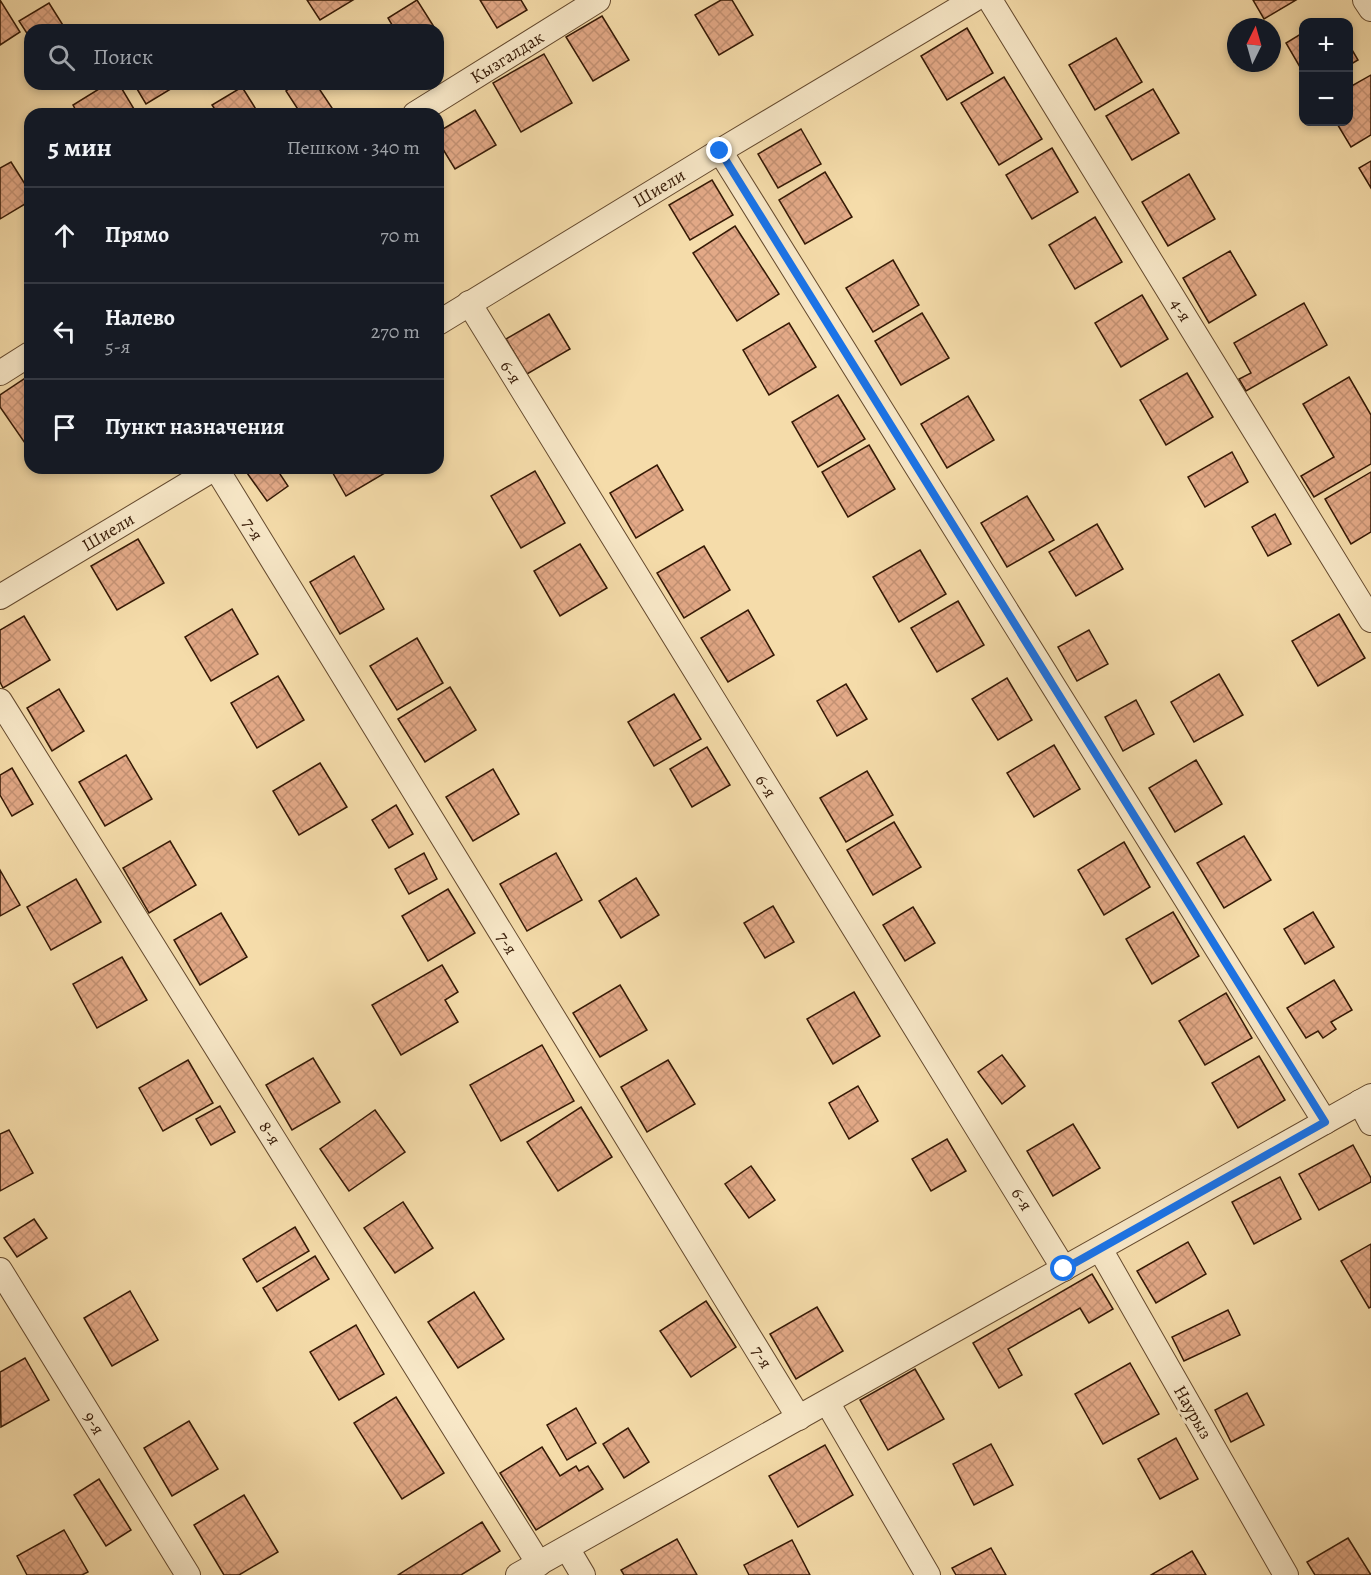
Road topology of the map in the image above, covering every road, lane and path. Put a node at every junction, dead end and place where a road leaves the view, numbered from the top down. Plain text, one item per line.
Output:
1 (598, 0) edge
2 (973, 0) edge
3 (990, 0) edge
4 (1365, 0) edge
5 (1371, 9) edge
6 (425, 108) edge
7 (720, 151) junction
8 (469, 303) junction
9 (444, 319) edge
10 (24, 358) edge
11 (0, 373) edge
12 (205, 474) edge
13 (219, 474) edge
14 (0, 597) edge
15 (1371, 620) edge
16 (0, 701) edge
17 (1367, 1107) edge
18 (1325, 1122) junction
19 (1100, 1249) junction
20 (1064, 1269) junction
21 (0, 1270) edge
22 (827, 1402) junction
23 (799, 1418) junction
24 (567, 1548) junction
25 (539, 1564) junction
26 (188, 1575) edge
27 (518, 1575) edge
28 (583, 1575) edge
29 (928, 1575) edge
30 (1286, 1575) edge

1 - 6 street, Кызгалдак
2 - 7 street, Шиели
3 - 15 street, 4-я
4 - 5 street
7 - 8 street, Шиели
7 - 18 street
8 - 9 street, Шиели
8 - 20 street, 6-я
10 - 11 street
12 - 14 street, Шиели
13 - 23 street, 7-я
16 - 25 street, 8-я
17 - 18 street
18 - 19 street
19 - 20 street
19 - 30 street, Наурыз
20 - 22 street
21 - 26 street, 9-я
22 - 23 street
22 - 29 street
23 - 24 street
24 - 25 street
24 - 28 street
25 - 27 street

